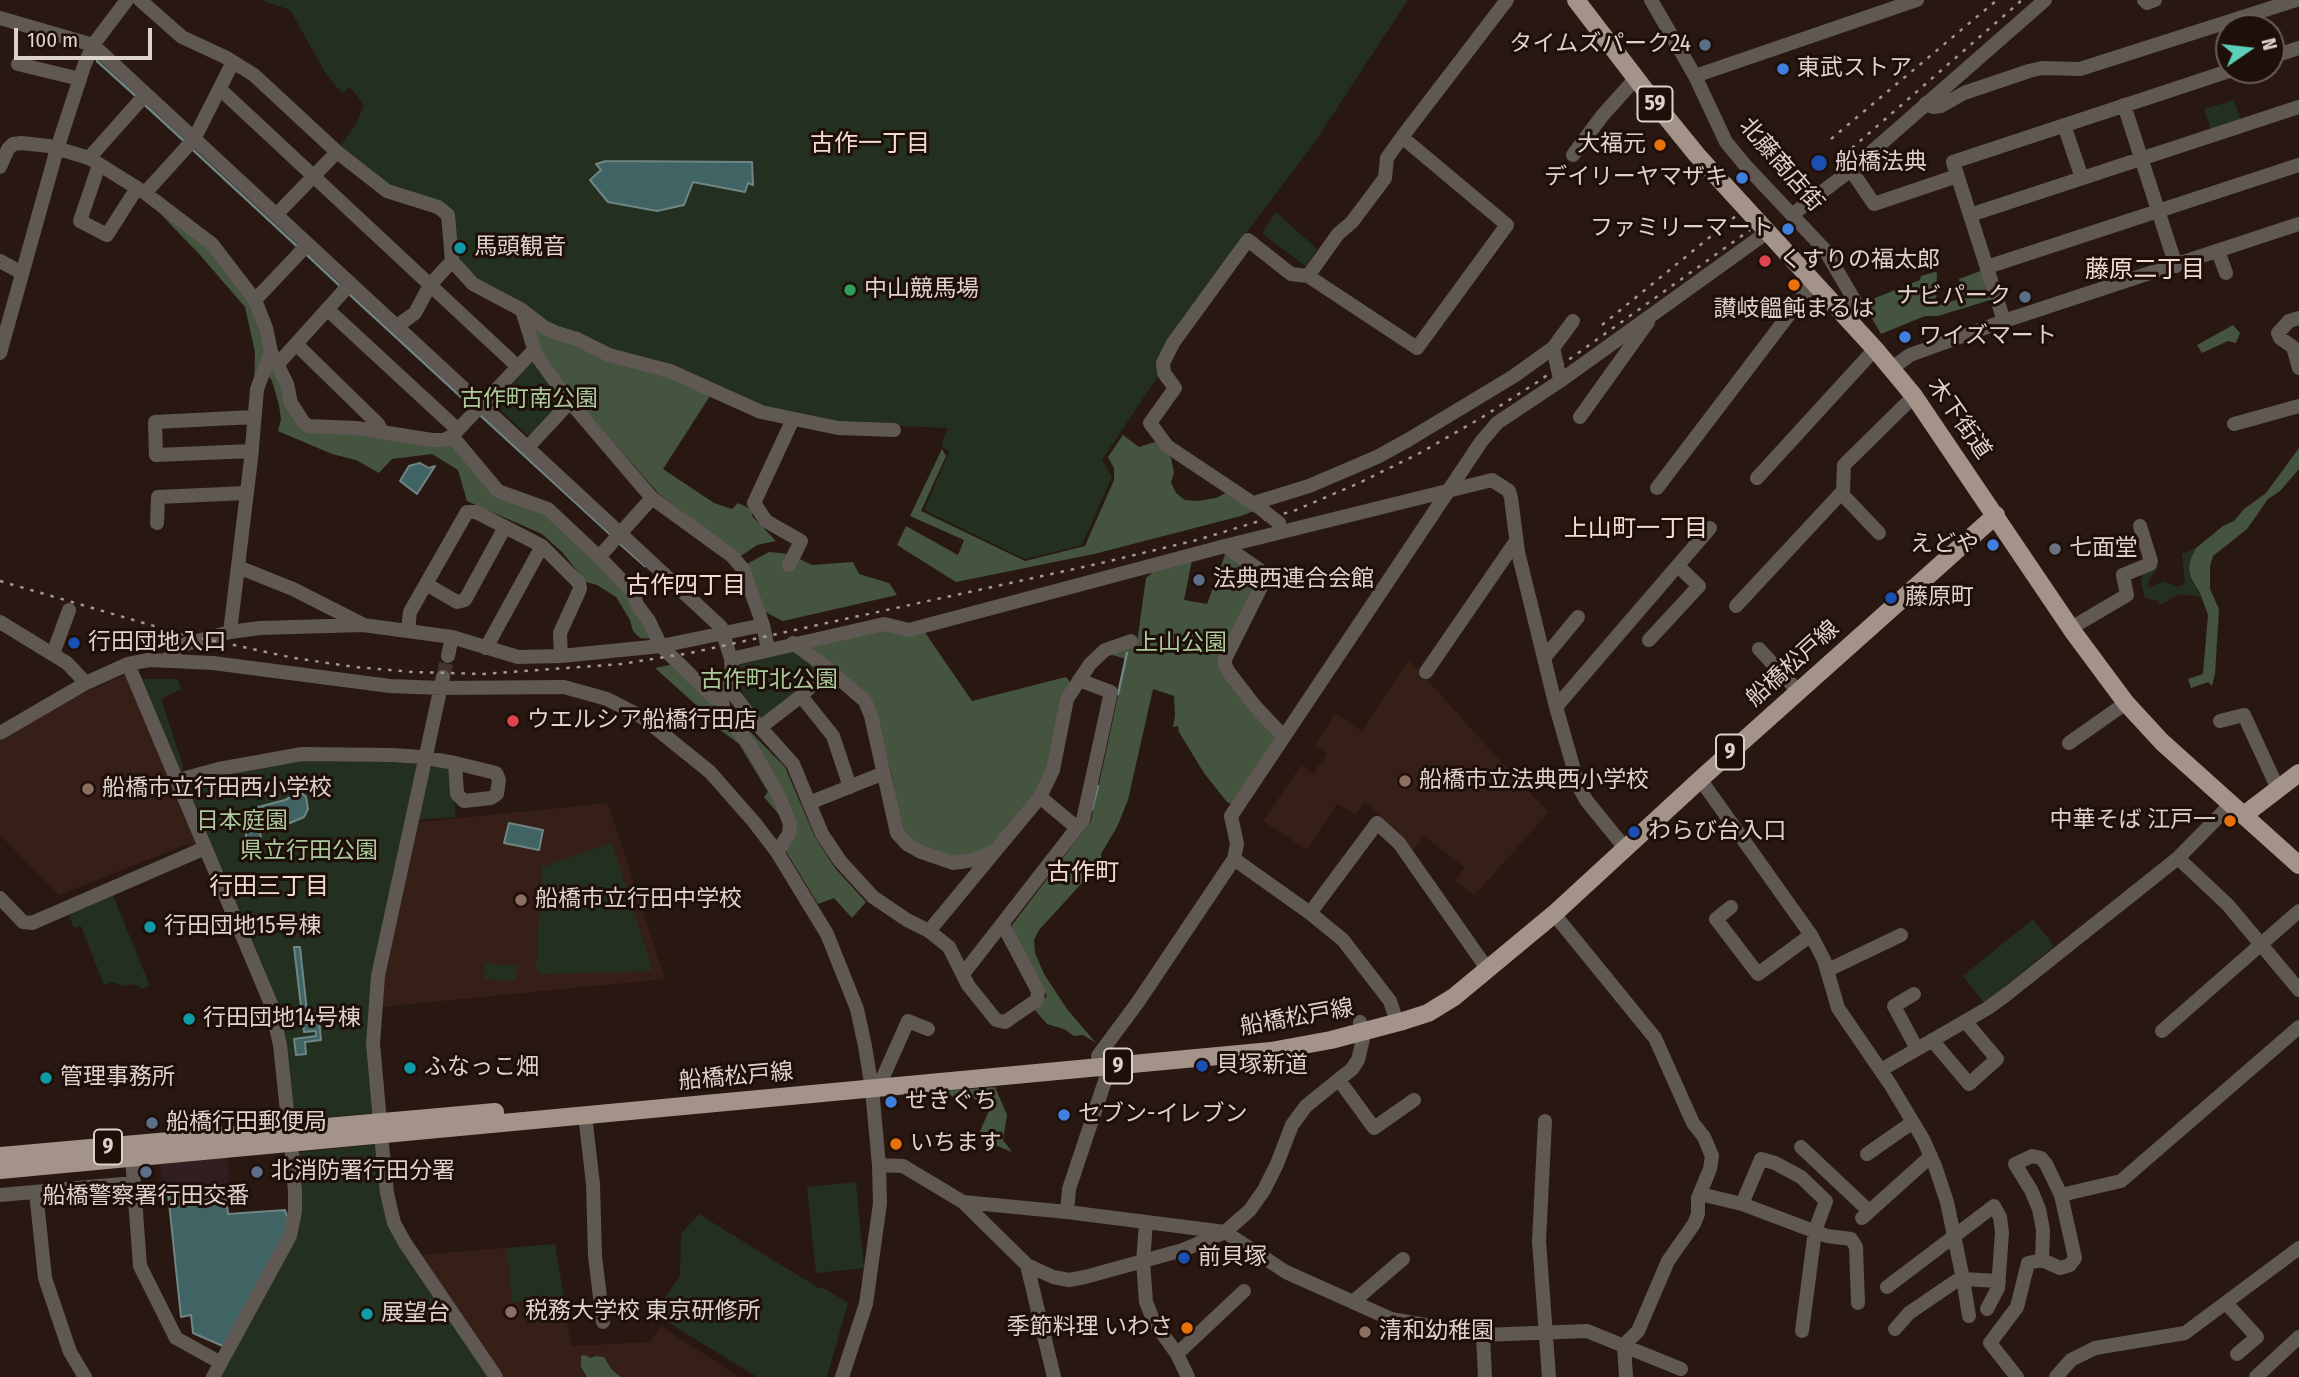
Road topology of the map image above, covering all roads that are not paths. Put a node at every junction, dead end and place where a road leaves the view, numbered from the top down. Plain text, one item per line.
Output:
1 (127, 0) edge
2 (140, 0) edge
3 (1507, 0) edge
4 (1576, 0) edge
5 (1651, 0) edge
6 (1917, 0) edge
7 (2045, 0) edge
8 (2144, 0) edge
9 (2155, 0) edge
10 (2296, 0) edge
11 (0, 18) edge
12 (93, 46) junction
13 (233, 62) junction
14 (18, 64) dead end
15 (1695, 76) junction
16 (2215, 76) edge
17 (1636, 78) junction
18 (80, 79) junction
19 (220, 89) junction
20 (146, 94) junction
21 (1926, 103) junction
22 (2124, 105) junction
23 (2299, 107) edge
24 (2064, 125) junction
25 (1402, 137) junction
26 (194, 139) junction
27 (57, 149) junction
28 (337, 152) junction
29 (1573, 155) dead end
30 (2141, 159) junction
31 (94, 162) junction
32 (2299, 165) edge
33 (0, 167) edge
34 (1851, 170) junction
35 (313, 176) junction
36 (1957, 176) junction
37 (2082, 178) junction
38 (141, 190) junction
39 (2158, 211) junction
40 (1793, 214) junction
41 (276, 215) junction
42 (1970, 215) junction
43 (2299, 224) edge
44 (1766, 233) junction
45 (308, 244) junction
46 (2218, 251) junction
47 (0, 261) edge
48 (452, 261) junction
49 (2176, 265) junction
50 (1987, 267) junction
51 (22, 272) junction
52 (2226, 273) dead end
53 (1308, 276) junction
54 (1813, 283) junction
55 (350, 284) junction
56 (430, 285) junction
57 (255, 300) junction
58 (327, 309) junction
59 (522, 310) junction
60 (1655, 312) junction
61 (1846, 318) junction
62 (2299, 318) edge
63 (1573, 321) dead end
64 (2004, 321) junction
65 (397, 326) junction
66 (296, 344) junction
67 (1875, 349) junction
68 (534, 350) junction
69 (1554, 350) junction
70 (0, 353) edge
71 (274, 359) junction
72 (518, 367) junction
73 (1892, 368) junction
74 (2299, 368) edge
75 (1560, 378) junction
76 (1914, 396) junction
77 (570, 402) junction
78 (482, 405) junction
79 (2299, 406) edge
80 (254, 416) junction
81 (1580, 417) dead end
82 (793, 419) junction
83 (2234, 424) dead end
84 (894, 430) dead end
85 (382, 432) junction
86 (455, 433) junction
87 (528, 447) junction
88 (252, 451) junction
89 (1756, 478) dead end
90 (1657, 488) dead end
91 (1448, 490) junction
92 (246, 493) junction
93 (1840, 493) junction
94 (652, 498) junction
95 (1257, 505) junction
96 (1996, 515) junction
97 (157, 523) dead end
98 (1284, 526) junction
99 (2140, 526) dead end
100 (505, 527) junction
101 (1710, 528) dead end
102 (621, 533) junction
103 (1879, 533) dead end
104 (1516, 541) junction
105 (1226, 545) junction
106 (542, 546) junction
107 (599, 558) junction
108 (789, 565) dead end
109 (1678, 566) junction
110 (238, 567) junction
111 (426, 584) junction
112 (1736, 606) dead end
113 (69, 610) dead end
114 (1578, 617) dead end
115 (0, 622) edge
116 (363, 625) junction
117 (763, 625) junction
118 (720, 627) junction
119 (2071, 628) junction
120 (408, 630) junction
121 (230, 632) junction
122 (452, 638) junction
123 (1132, 640) dead end
124 (1649, 640) dead end
125 (793, 643) junction
126 (661, 646) junction
127 (486, 648) junction
128 (768, 649) junction
129 (1759, 649) dead end
130 (53, 654) junction
131 (448, 656) tunnel mouth
132 (561, 656) junction
133 (1544, 658) junction
134 (731, 659) junction
135 (167, 660) junction
136 (128, 664) junction
137 (828, 669) junction
138 (1426, 672) dead end
139 (1079, 680) junction
140 (442, 682) junction
141 (86, 683) junction
142 (1799, 692) junction
143 (725, 693) junction
144 (801, 696) junction
145 (2126, 703) junction
146 (1556, 707) junction
147 (2220, 721) dead end
148 (761, 727) junction
149 (0, 733) edge
150 (1284, 737) junction
151 (2069, 743) dead end
152 (425, 758) junction
153 (455, 763) dead end
154 (2299, 773) edge
155 (884, 774) junction
156 (1700, 779) junction
157 (178, 780) junction
158 (850, 787) junction
159 (2278, 789) junction
160 (1040, 797) junction
161 (809, 803) junction
162 (2238, 809) junction
163 (1076, 827) junction
164 (205, 848) junction
165 (1625, 848) junction
166 (996, 850) junction
167 (778, 852) junction
168 (2178, 858) junction
169 (1234, 859) junction
170 (2299, 865) edge
171 (0, 898) edge
172 (1731, 907) dead end
173 (2299, 911) edge
174 (1310, 913) junction
175 (1554, 914) junction
176 (1003, 925) junction
177 (929, 931) junction
178 (1811, 935) junction
179 (1901, 935) dead end
180 (2262, 944) junction
181 (1488, 970) junction
182 (1828, 970) junction
183 (963, 974) junction
184 (1464, 989) junction
185 (2299, 990) edge
186 (1914, 994) dead end
187 (1394, 1013) junction
188 (1965, 1021) junction
189 (1361, 1027) junction
190 (2299, 1027) edge
191 (928, 1029) dead end
192 (2162, 1031) dead end
193 (1932, 1040) junction
194 (1917, 1049) junction
195 (1104, 1061) junction
196 (1881, 1070) junction
197 (1339, 1080) junction
198 (875, 1081) junction
199 (1414, 1100) dead end
200 (585, 1115) junction
201 (1545, 1121) dead end
202 (1913, 1122) junction
203 (380, 1129) junction
204 (290, 1137) junction
205 (1801, 1147) dead end
206 (1867, 1154) dead end
207 (0, 1156) edge
208 (1931, 1156) junction
209 (132, 1158) junction
210 (879, 1165) junction
211 (0, 1170) edge
212 (133, 1183) junction
213 (36, 1192) junction
214 (1700, 1194) junction
215 (0, 1195) edge
216 (2061, 1195) junction
217 (963, 1202) junction
218 (1742, 1204) junction
219 (1067, 1213) junction
220 (1146, 1223) junction
221 (1858, 1223) junction
222 (1815, 1231) junction
223 (1225, 1232) junction
224 (1955, 1237) junction
225 (2299, 1248) edge
226 (1403, 1259) dead end
227 (2042, 1260) junction
228 (1143, 1261) junction
229 (1027, 1265) junction
230 (1963, 1279) junction
231 (1999, 1280) junction
232 (1887, 1287) dead end
233 (1244, 1291) dead end
234 (1354, 1301) junction
235 (1858, 1303) dead end
236 (2226, 1303) junction
237 (1987, 1309) dead end
238 (1969, 1316) dead end
239 (603, 1322) dead end
240 (1895, 1329) dead end
241 (1802, 1331) dead end
242 (1546, 1333) junction
243 (1483, 1335) junction
244 (2299, 1337) edge
245 (1624, 1345) junction
246 (1177, 1354) junction
247 (2237, 1354) dead end
248 (221, 1363) junction
249 (1681, 1369) dead end
250 (85, 1377) edge
251 (213, 1377) edge
252 (496, 1377) edge
253 (842, 1377) edge
254 (1054, 1377) edge
255 (1188, 1377) edge
256 (1485, 1377) edge
257 (1549, 1377) edge
258 (1626, 1377) edge
259 (2017, 1377) edge
260 (2056, 1377) edge
261 (2256, 1377) edge

1 - 12 street
2 - 13 street
3 - 25 street
4 - 17 main road, 木下街道 / 59
5 - 15 street, 北藤商店街
6 - 15 street
7 - 21 street
8 - 9 street
10 - 21 street
11 - 12 street
12 - 18 street
12 - 20 street
13 - 19 street
13 - 28 street
14 - 18 street
15 - 40 street, 北藤商店街
16 - 22 street
17 - 29 street
17 - 44 main road, 木下街道 / 59
18 - 27 street
19 - 26 street
19 - 35 street
20 - 26 street
20 - 31 street
21 - 34 street
22 - 24 street
22 - 30 street
23 - 30 street
24 - 36 street
24 - 37 street
25 - 53 street
25 - 53 street
26 - 38 street
26 - 41 street
27 - 31 street
27 - 33 street
27 - 51 street
28 - 35 street
28 - 48 street
30 - 37 street
30 - 39 street
31 - 38 street
31 - 38 street
32 - 39 street
34 - 36 street
34 - 40 street
35 - 41 street
35 - 56 street
36 - 42 street
37 - 42 street
38 - 57 street
39 - 49 street
39 - 50 street
40 - 61 street, 北藤商店街
41 - 45 street
42 - 50 street
43 - 46 street
44 - 54 main road, 木下街道 / 59
44 - 60 street
45 - 55 street
45 - 57 street
46 - 49 street
46 - 52 street
47 - 51 street
48 - 56 street
48 - 59 street
49 - 64 street
50 - 64 street
51 - 70 street
53 - 95 street
54 - 61 main road, 木下街道 / 59
54 - 90 street
55 - 58 street
55 - 65 street
56 - 65 street
56 - 72 street
57 - 71 street
58 - 66 street
58 - 86 street
59 - 68 street
59 - 82 street
60 - 75 street
60 - 81 street
61 - 67 main road, 木下街道 / 59
62 - 74 street
63 - 69 street
64 - 73 street
65 - 78 street
66 - 71 street
66 - 85 street
67 - 73 main road, 木下街道 / 59
67 - 89 street
68 - 72 street
68 - 77 street
69 - 75 street, bridge
69 - 95 street
71 - 80 street
71 - 85 street
72 - 78 street
73 - 76 main road, 木下街道 / 59
75 - 91 street
76 - 93 street
76 - 96 main road, 木下街道 / 59
77 - 87 street
77 - 94 street
78 - 86 street
78 - 87 street
79 - 83 street
80 - 88 street
80 - 88 street
82 - 84 street
82 - 108 street
85 - 86 street
86 - 107 street
87 - 102 street
88 - 92 street
91 - 98 street
91 - 104 street
91 - 150 street
92 - 97 street
92 - 110 street
93 - 103 street
93 - 112 street
94 - 102 street
94 - 117 street
95 - 98 street, bridge
96 - 119 main road, 木下街道
96 - 142 main road, 船橋松戸線 / 9
98 - 105 street
99 - 119 street
100 - 106 street
100 - 111 street
100 - 111 street
101 - 109 street
102 - 107 street
102 - 118 street
104 - 133 street
104 - 138 street
105 - 125 street
105 - 150 street
106 - 127 street
106 - 132 street
107 - 126 street
109 - 124 street
109 - 146 street
110 - 116 street
110 - 121 street
111 - 120 street
113 - 130 street
114 - 133 street
115 - 130 street
116 - 120 street
116 - 121 street
117 - 118 street
117 - 128 street
118 - 126 street
118 - 134 street
119 - 145 main road, 木下街道
120 - 122 street
121 - 135 street
122 - 127 street
122 - 131 street
123 - 139 street
125 - 128 street
125 - 137 street
126 - 132 street
126 - 143 street
127 - 132 street
128 - 134 street
129 - 142 street
130 - 141 street
133 - 146 street
134 - 143 street
135 - 136 street
135 - 140 street
136 - 141 street
136 - 157 street
137 - 144 street
137 - 155 street
139 - 160 street
139 - 163 street
140 - 152 street
140 - 167 street
141 - 149 street
142 - 156 main road, 船橋松戸線 / 9
143 - 148 street
143 - 167 street
144 - 148 street
144 - 158 street
145 - 151 street
145 - 162 main road, 木下街道
146 - 165 street
147 - 159 street
148 - 161 street
150 - 169 street
152 - 153 street
152 - 157 street
152 - 203 street
154 - 159 main road
155 - 158 street
155 - 166 street
156 - 165 main road, 船橋松戸線 / 9
156 - 178 street
157 - 164 street
158 - 161 street
159 - 162 main road
160 - 163 street
160 - 166 street
161 - 177 street
162 - 168 street
162 - 170 main road, 木下街道
163 - 176 street
164 - 171 street
164 - 204 street
165 - 175 main road, 船橋松戸線 / 9
166 - 177 street
167 - 198 street
168 - 180 street
168 - 188 street
169 - 174 street
169 - 195 street
172 - 178 street
173 - 180 street
174 - 181 street
174 - 187 street
175 - 181 main road, 船橋松戸線 / 9
175 - 214 street
176 - 183 street
176 - 183 street
177 - 183 street
178 - 182 street
179 - 182 street
180 - 185 street
180 - 192 street
181 - 184 main road, 船橋松戸線 / 9
182 - 196 street
184 - 187 main road, 船橋松戸線 / 9
184 - 189 main road, 船橋松戸線 / 9
186 - 194 street
187 - 189 main road, 船橋松戸線 / 9
188 - 193 street
188 - 193 street
189 - 195 main road, 船橋松戸線 / 9
189 - 197 street
190 - 216 street
191 - 198 street
193 - 194 street
194 - 196 street
195 - 198 main road, 船橋松戸線 / 9
195 - 219 street
196 - 202 street
197 - 199 street
197 - 223 street
198 - 200 main road, 船橋松戸線 / 9
198 - 203 main road, 船橋松戸線 / 9
198 - 210 street
200 - 203 main road, 船橋松戸線 / 9
200 - 239 street
201 - 242 street
202 - 206 street
202 - 208 street
203 - 204 main road, 船橋松戸線 / 9
203 - 252 street
204 - 207 main road, 船橋松戸線 / 9
204 - 209 main road, 船橋松戸線 / 9
204 - 248 street
205 - 221 street
208 - 221 street
208 - 224 street
209 - 211 main road, 船橋松戸線 / 9
209 - 212 street
210 - 217 street
210 - 253 street
212 - 213 street
212 - 248 street
213 - 215 street
213 - 250 street
214 - 218 street
214 - 245 street
216 - 227 street
216 - 227 street
217 - 219 street
217 - 229 street
218 - 222 street
218 - 222 street
219 - 220 street
220 - 223 street
220 - 228 street
221 - 222 street
221 - 235 street
222 - 241 street
223 - 228 street
223 - 234 street
224 - 230 street
224 - 231 street
224 - 232 street
225 - 236 street
226 - 234 street
227 - 259 street
228 - 229 street
228 - 246 street
229 - 254 street
230 - 231 street
230 - 238 street
230 - 240 street
231 - 237 street
233 - 246 street
234 - 243 street
236 - 247 street
236 - 260 street
242 - 243 street
242 - 245 street
242 - 257 street
243 - 256 street
244 - 261 street
245 - 249 street
245 - 258 street
246 - 255 street
248 - 251 street

